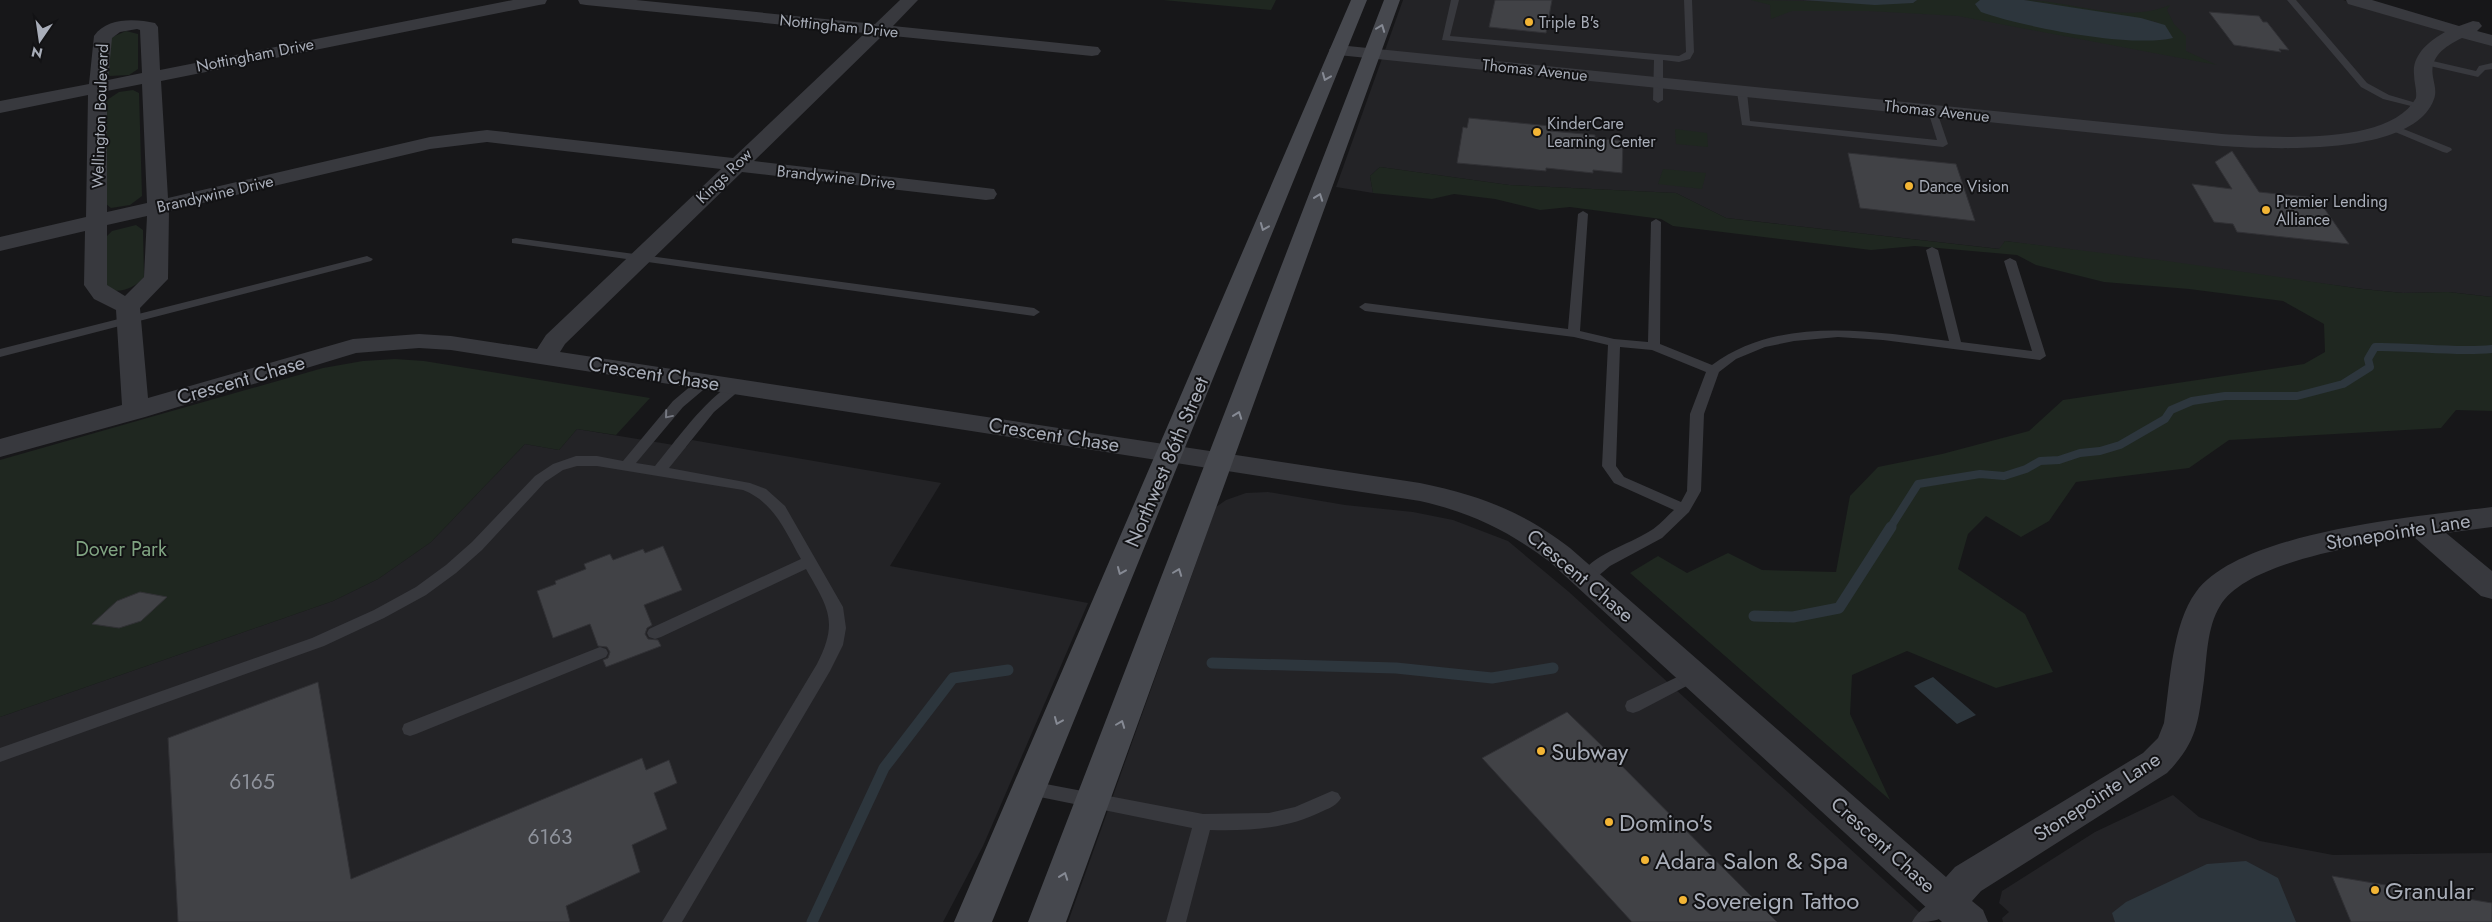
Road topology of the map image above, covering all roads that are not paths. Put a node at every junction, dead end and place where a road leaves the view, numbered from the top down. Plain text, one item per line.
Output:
1 (539, 0) edge
2 (586, 0) edge
3 (910, 0) edge
4 (1359, 0) edge
5 (1392, 0) edge
6 (1456, 0) edge
7 (1688, 0) edge
8 (2290, 0) edge
9 (2354, 0) edge
10 (2387, 0) edge
11 (514, 2) edge
12 (2467, 29) junction
13 (879, 30) junction
14 (2492, 32) edge
15 (2492, 41) edge
16 (1338, 50) junction
17 (1092, 51) dead end
18 (1372, 53) junction
19 (1659, 58) junction
20 (2424, 62) junction
21 (2492, 66) edge
22 (150, 76) junction
23 (98, 87) junction
24 (1658, 92) junction
25 (1742, 92) junction
26 (0, 106) edge
27 (2420, 107) junction
28 (1933, 111) junction
29 (2391, 127) junction
30 (2447, 150) dead end
31 (735, 166) junction
32 (986, 194) dead end
33 (158, 207) junction
34 (1583, 214) dead end
35 (96, 221) junction
36 (1656, 222) dead end
37 (516, 241) dead end
38 (0, 244) edge
39 (1932, 250) dead end
40 (367, 259) dead end
41 (639, 259) junction
42 (2010, 262) dead end
43 (1365, 307) dead end
44 (1034, 312) dead end
45 (129, 313) junction
46 (1574, 333) junction
47 (1614, 343) junction
48 (1956, 345) junction
49 (1654, 346) junction
50 (0, 353) edge
51 (544, 358) junction
52 (1713, 370) junction
53 (704, 382) junction
54 (735, 387) junction
55 (136, 411) junction
56 (0, 448) edge
57 (1171, 453) junction
58 (1221, 460) junction
59 (626, 466) junction
60 (659, 471) junction
61 (1684, 509) junction
62 (2492, 517) edge
63 (2419, 526) junction
64 (808, 562) junction
65 (1586, 578) junction
66 (2492, 588) edge
67 (655, 633) dead end
68 (600, 653) dead end
69 (1694, 675) junction
70 (1633, 706) dead end
71 (410, 728) dead end
72 (0, 755) edge
73 (1030, 788) junction
74 (1332, 798) dead end
75 (1092, 799) junction
76 (1203, 822) junction
77 (1946, 916) edge
78 (672, 922) edge
79 (973, 922) edge
80 (1047, 922) edge
81 (1176, 922) edge

1 - 11 street, Nottingham Drive
2 - 13 street, Nottingham Drive
3 - 13 street, Kings Row
4 - 16 main road, Northwest 86th Street
18 -> 5 main road
6 - 19 lane
7 - 19 lane
8 - 27 lane
9 - 12 street
10 - 12 street
11 - 22 street, Nottingham Drive
12 - 14 street
12 - 15 street
12 - 20 street
13 - 17 street, Nottingham Drive
13 - 31 street, Kings Row
16 - 18 street, Thomas Avenue
16 -> 57 main road, Northwest 86th Street
18 - 24 street, Thomas Avenue
58 -> 18 main road
19 - 24 lane
20 - 21 lane
20 - 27 street
22 - 23 street, Nottingham Drive
22 - 23 street, Wellington Boulevard
22 - 33 street, Wellington Boulevard
23 - 26 street, Nottingham Drive
23 - 35 street, Wellington Boulevard
24 - 25 street, Thomas Avenue
25 - 28 street, Thomas Avenue
25 - 28 lane
27 - 29 street, Thomas Avenue
28 - 29 street, Thomas Avenue
29 - 30 lane
31 - 32 street, Brandywine Drive
31 - 33 street, Brandywine Drive
31 - 41 street, Kings Row
33 - 35 street, Brandywine Drive
33 - 45 street, Wellington Boulevard
34 - 46 lane
35 - 38 street, Brandywine Drive
35 - 45 street, Wellington Boulevard
36 - 49 lane
37 - 41 lane
39 - 48 lane
40 - 45 lane
41 - 44 lane
41 - 51 street, Kings Row
42 - 48 lane
43 - 46 lane
45 - 50 lane
45 - 55 street
46 - 47 lane
47 - 49 lane
47 - 61 lane
48 - 52 lane
49 - 52 lane
51 - 53 street, Crescent Chase
51 - 55 street, Crescent Chase
52 - 61 lane
53 - 54 street, Crescent Chase
53 -> 59 lane
54 - 57 street, Crescent Chase
54 - 60 lane
55 - 56 street, Crescent Chase
57 - 58 street, Crescent Chase
57 -> 73 main road, Northwest 86th Street
58 - 65 street, Crescent Chase
75 -> 58 main road
59 - 60 lane
59 - 72 lane
60 - 64 lane
61 - 65 lane
62 - 63 street, Stonepointe Lane
63 - 66 street
63 - 77 street, Stonepointe Lane
64 - 67 lane
64 - 78 lane
65 - 69 street, Crescent Chase
68 - 71 lane
69 - 70 lane
69 - 77 street, Crescent Chase
73 - 75 lane
73 - 79 main road, Northwest 86th Street
74 - 76 lane
75 - 76 lane
80 -> 75 main road
76 - 81 lane

